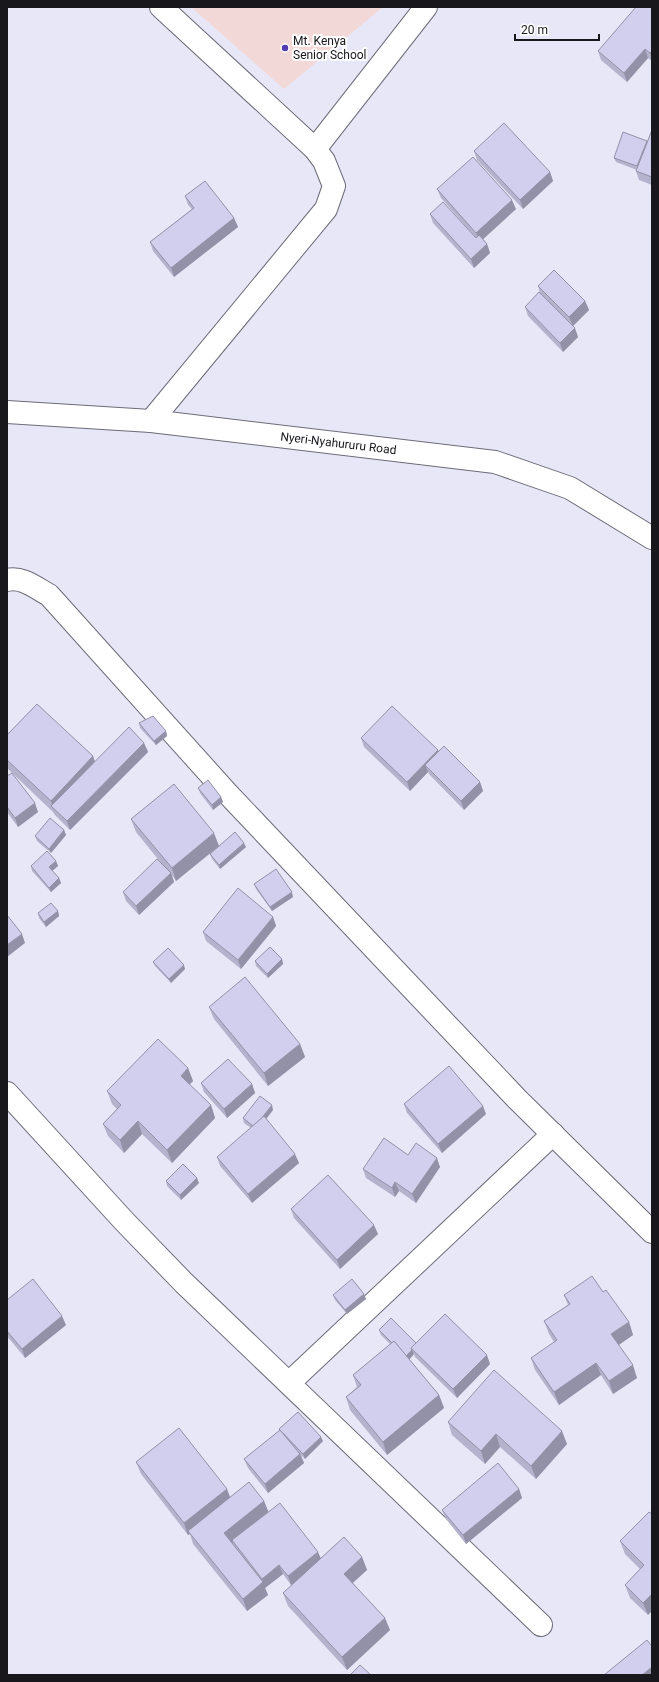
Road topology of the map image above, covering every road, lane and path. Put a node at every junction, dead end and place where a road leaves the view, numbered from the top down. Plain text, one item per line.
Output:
1 (161, 7) edge
2 (426, 7) edge
3 (315, 149) junction
4 (7, 412) edge
5 (151, 421) junction
6 (652, 538) edge
7 (7, 580) edge
8 (7, 1093) edge
9 (553, 1134) junction
10 (652, 1232) edge
11 (289, 1383) junction
12 (541, 1625) dead end

1 - 3 street
2 - 3 street
3 - 5 street
4 - 5 street, Nyeri-Nyahururu Road
5 - 6 street, Nyeri-Nyahururu Road
7 - 9 street
8 - 11 street
9 - 10 street
9 - 11 street
11 - 12 street

